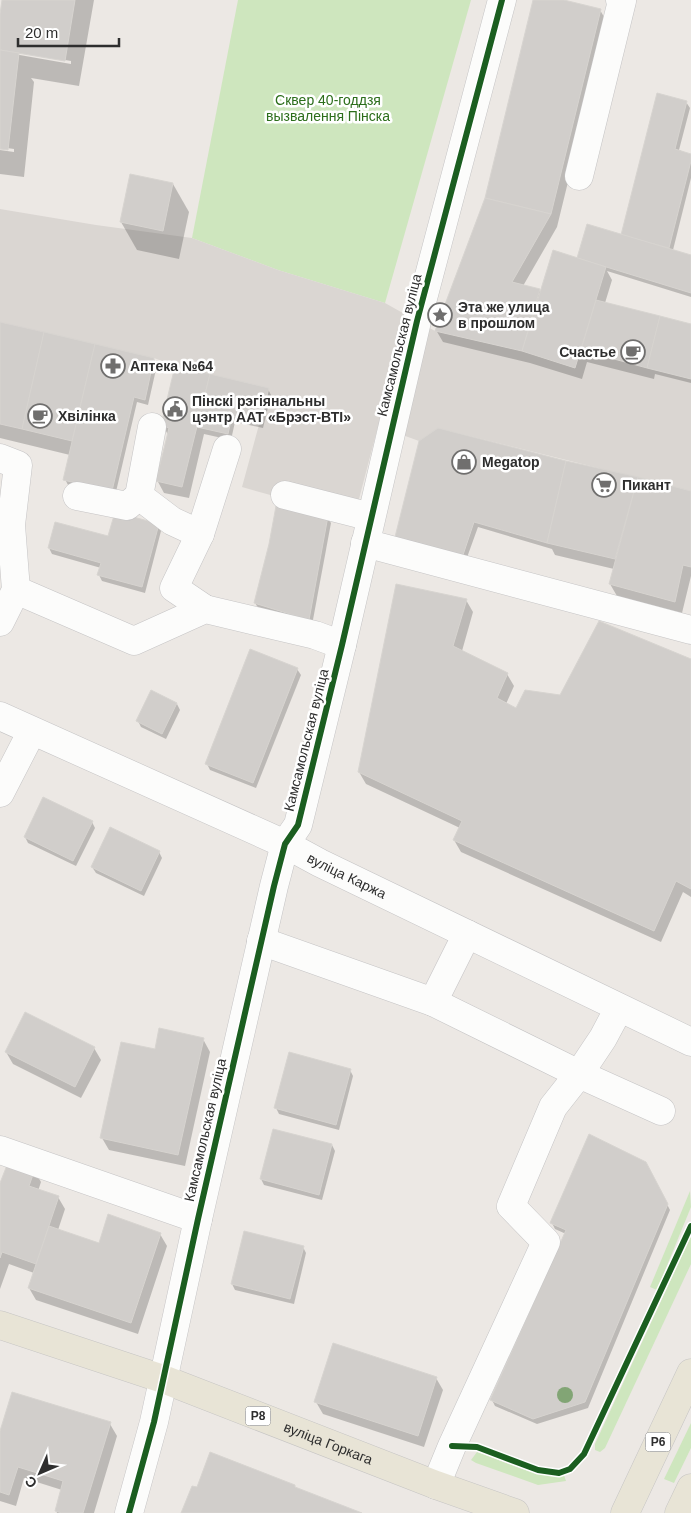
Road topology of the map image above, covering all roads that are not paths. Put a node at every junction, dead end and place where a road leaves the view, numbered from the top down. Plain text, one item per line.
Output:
1 (502, 0) edge
2 (620, 0) edge
3 (579, 176) dead end
4 (152, 427) dead end
5 (227, 449) dead end
6 (0, 458) edge
7 (285, 495) dead end
8 (77, 496) dead end
9 (139, 496) junction
10 (368, 530) junction
11 (200, 534) junction
12 (16, 590) junction
13 (205, 609) junction
14 (0, 622) edge
15 (691, 630) edge
16 (342, 644) junction
17 (0, 716) edge
18 (32, 731) junction
19 (0, 793) edge
20 (285, 844) junction
21 (467, 934) junction
22 (261, 942) junction
23 (433, 1002) junction
24 (619, 1008) junction
25 (691, 1042) edge
26 (579, 1074) junction
27 (661, 1111) dead end
28 (0, 1150) edge
29 (198, 1219) junction
30 (0, 1325) edge
31 (691, 1372) edge
32 (163, 1379) junction
33 (436, 1485) junction
34 (691, 1488) edge
35 (130, 1513) edge
36 (515, 1513) edge
37 (625, 1513) edge
38 (679, 1513) edge

1 - 10 street, Камсамольская вуліца
2 - 3 street
4 - 9 street
5 - 11 street
6 - 12 street
7 - 10 street
8 - 9 street
9 - 11 street
10 - 15 street
10 - 16 street, Камсамольская вуліца
11 - 13 street
12 - 13 street
12 - 14 street
13 - 16 street
16 - 20 street, Камсамольская вуліца
17 - 18 street, вуліца Каржа
18 - 19 street
18 - 20 street, вуліца Каржа
20 - 21 street, вуліца Каржа
20 - 22 street, Камсамольская вуліца
21 - 23 street
21 - 24 street, вуліца Каржа
22 - 23 street
22 - 29 street, Камсамольская вуліца
23 - 26 street
24 - 25 street, вуліца Каржа
24 - 26 street
26 - 27 street
26 - 33 street
28 - 29 street
29 - 32 street, Камсамольская вуліца
30 - 32 main road, вуліца Горкага / Р8
31 - 37 main road, Р6
32 - 33 main road, вуліца Горкага / Р8
32 - 35 street, Камсамольская вуліца
33 - 36 main road, вуліца Горкага / Р8
34 - 38 main road

